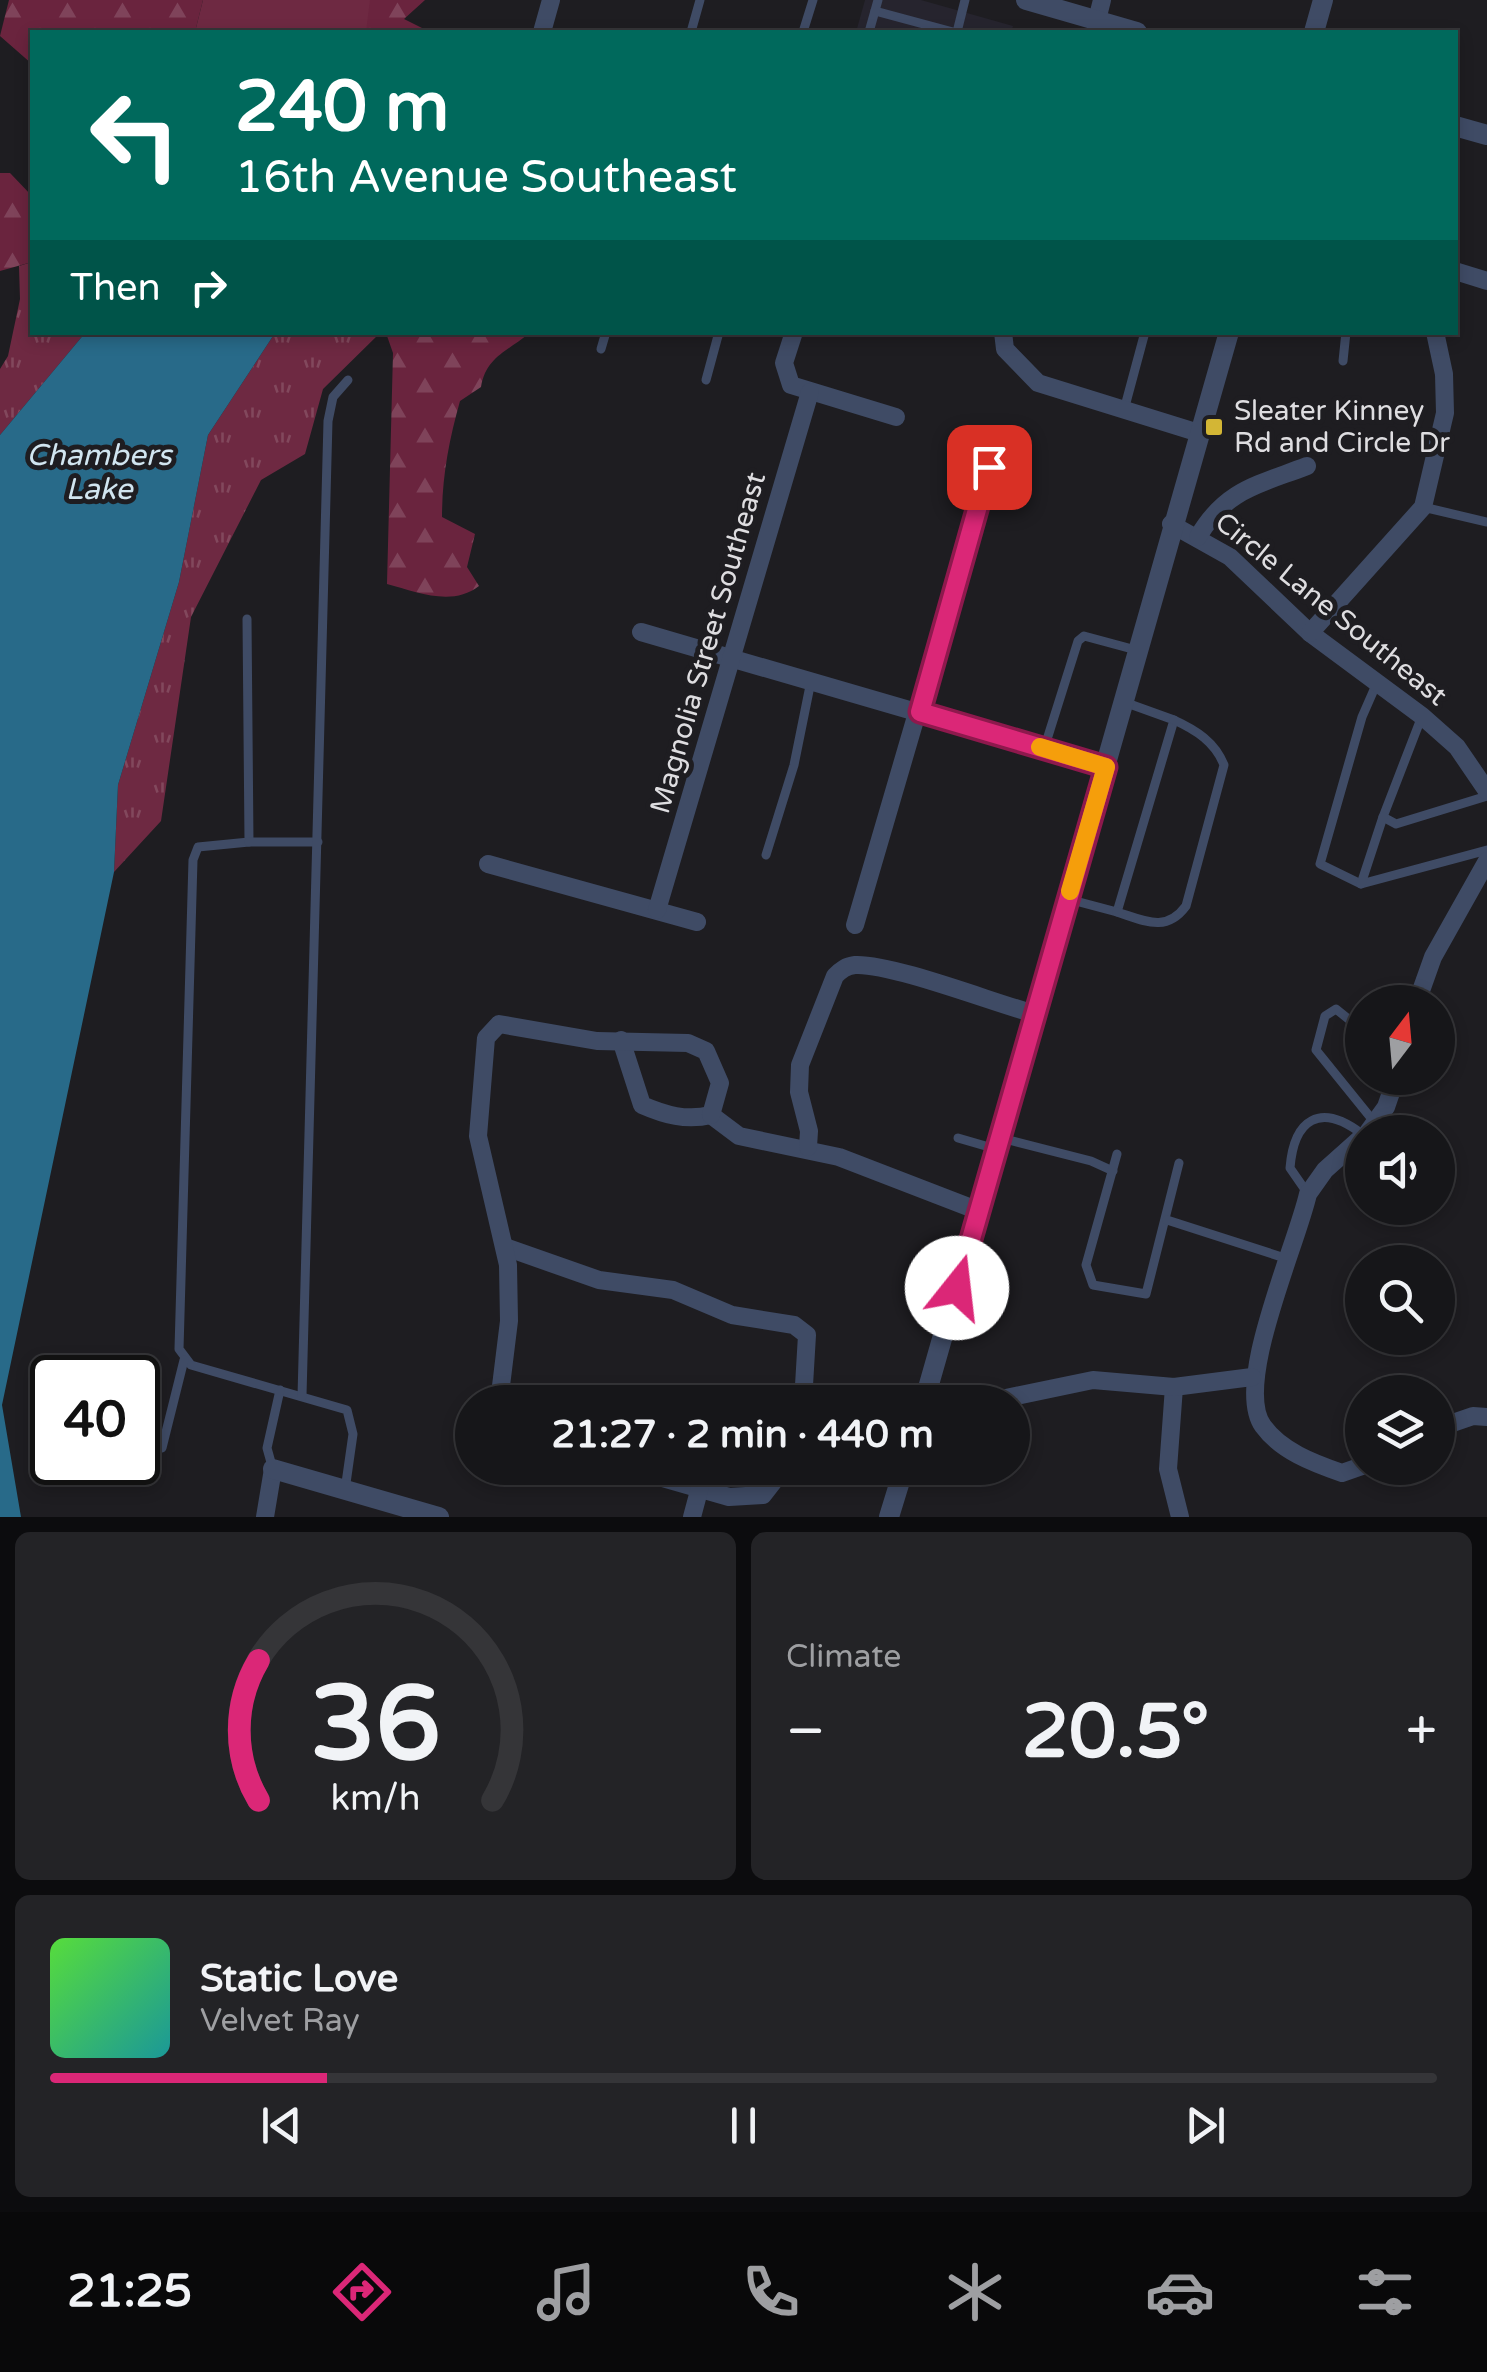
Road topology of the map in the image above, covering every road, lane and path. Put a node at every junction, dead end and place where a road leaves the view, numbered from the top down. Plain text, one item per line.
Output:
1 (551, 0) edge
2 (700, 0) edge
3 (813, 0) edge
4 (965, 0) edge
5 (1026, 0) edge
6 (1323, 0) edge
7 (877, 5) edge
8 (1099, 10) edge
9 (543, 30) edge
10 (692, 30) edge
11 (805, 30) edge
12 (870, 30) edge
13 (949, 30) edge
14 (956, 30) edge
15 (1134, 30) edge
16 (1315, 30) edge
17 (1458, 127) edge
18 (1487, 135) edge
19 (1458, 272) edge
20 (1487, 281) edge
21 (605, 335) edge
22 (718, 335) edge
23 (793, 335) edge
24 (1144, 335) edge
25 (1228, 335) edge
26 (1346, 335) edge
27 (1435, 335) edge
28 (1004, 341) edge
29 (602, 348) dead end
30 (1343, 361) dead end
31 (348, 380) dead end
32 (706, 380) dead end
33 (810, 392) junction
34 (1124, 410) junction
35 (896, 417) dead end
36 (1199, 433) junction
37 (1307, 466) dead end
38 (989, 467) dead end
39 (1423, 507) junction
40 (1487, 522) edge
41 (1171, 524) junction
42 (1198, 537) junction
43 (248, 620) dead end
44 (641, 632) dead end
45 (1310, 633) junction
46 (1138, 651) junction
47 (734, 658) junction
48 (811, 681) junction
49 (1377, 682) junction
50 (1124, 702) junction
51 (920, 712) junction
52 (1422, 716) junction
53 (1174, 720) junction
54 (1044, 749) junction
55 (1106, 767) junction
56 (1487, 794) edge
57 (1383, 817) junction
58 (249, 842) junction
59 (318, 842) junction
60 (1487, 850) edge
61 (766, 855) dead end
62 (1487, 860) edge
63 (488, 864) dead end
64 (1361, 884) junction
65 (1068, 899) junction
66 (657, 910) junction
67 (1117, 912) junction
68 (697, 922) dead end
69 (855, 925) dead end
70 (1423, 985) edge
71 (1035, 1014) junction
72 (1345, 1016) edge
73 (621, 1040) junction
74 (711, 1115) junction
75 (1356, 1115) edge
76 (1345, 1123) edge
77 (958, 1138) dead end
78 (998, 1144) junction
79 (808, 1148) junction
80 (1345, 1152) edge
81 (1117, 1154) dead end
82 (1180, 1164) dead end
83 (1112, 1171) junction
84 (1308, 1194) junction
85 (979, 1211) junction
86 (1168, 1220) junction
87 (505, 1247) junction
88 (1291, 1260) junction
89 (184, 1360) junction
90 (1252, 1376) junction
91 (501, 1385) edge
92 (805, 1385) edge
93 (929, 1385) edge
94 (1174, 1388) junction
95 (280, 1390) junction
96 (1030, 1393) edge
97 (302, 1396) junction
98 (1487, 1417) edge
99 (1455, 1422) edge
100 (162, 1448) dead end
101 (273, 1469) junction
102 (1345, 1472) edge
103 (692, 1485) edge
104 (771, 1485) edge
105 (898, 1485) edge
106 (700, 1487) junction
107 (345, 1490) junction
108 (265, 1517) edge
109 (440, 1517) edge
110 (692, 1517) edge
111 (888, 1517) edge
112 (1180, 1517) edge

1 - 9 street
2 - 10 lane
3 - 11 lane
4 - 14 lane
5 - 8 street
6 - 16 street
7 - 12 lane
7 - 13 lane
8 - 15 street
17 - 18 street
19 - 20 street
21 - 29 lane
22 - 32 lane
23 - 33 street
24 - 34 lane
25 - 36 street
26 - 30 lane
27 - 39 street
28 - 34 street
31 - 59 lane
33 - 35 street
33 - 47 street, Magnolia Street Southeast
34 - 36 street
36 - 41 street
37 - 42 street
38 - 51 street
39 - 40 lane
39 - 45 street
41 - 42 street, Circle Lane Southeast
41 - 46 street
42 - 45 street, Circle Lane Southeast
43 - 58 lane
44 - 47 street
45 - 49 street, Circle Lane Southeast
46 - 50 street
46 - 54 lane
47 - 48 street
47 - 66 street, Magnolia Street Southeast
48 - 51 street
48 - 61 lane
49 - 52 street, Circle Lane Southeast
49 - 64 lane
50 - 53 lane
50 - 55 street
51 - 54 street
51 - 69 street
52 - 56 street, Circle Lane Southeast
52 - 57 lane
53 - 67 lane
53 - 67 lane
54 - 55 street
55 - 65 street
56 - 57 lane
57 - 64 lane
58 - 59 lane
58 - 89 lane
59 - 97 lane
60 - 64 lane
62 - 70 street
63 - 66 street
65 - 67 lane
65 - 71 street
66 - 68 street
71 - 78 street
71 - 79 street
72 - 75 lane
73 - 74 street
73 - 74 street
73 - 87 street
74 - 79 street
76 - 84 lane
77 - 78 lane
78 - 83 lane
78 - 85 street
79 - 85 street
80 - 84 street
81 - 83 lane
82 - 86 lane
83 - 86 lane
84 - 88 street
85 - 93 street
86 - 88 lane
87 - 91 street
87 - 92 street
88 - 90 street
89 - 95 lane
89 - 100 lane
90 - 94 street
90 - 102 street
94 - 96 street
94 - 112 street
95 - 97 lane
95 - 101 lane
97 - 107 lane
98 - 99 street
101 - 107 street
101 - 108 street
103 - 106 street
104 - 106 street
105 - 111 street
106 - 110 street
107 - 109 street

